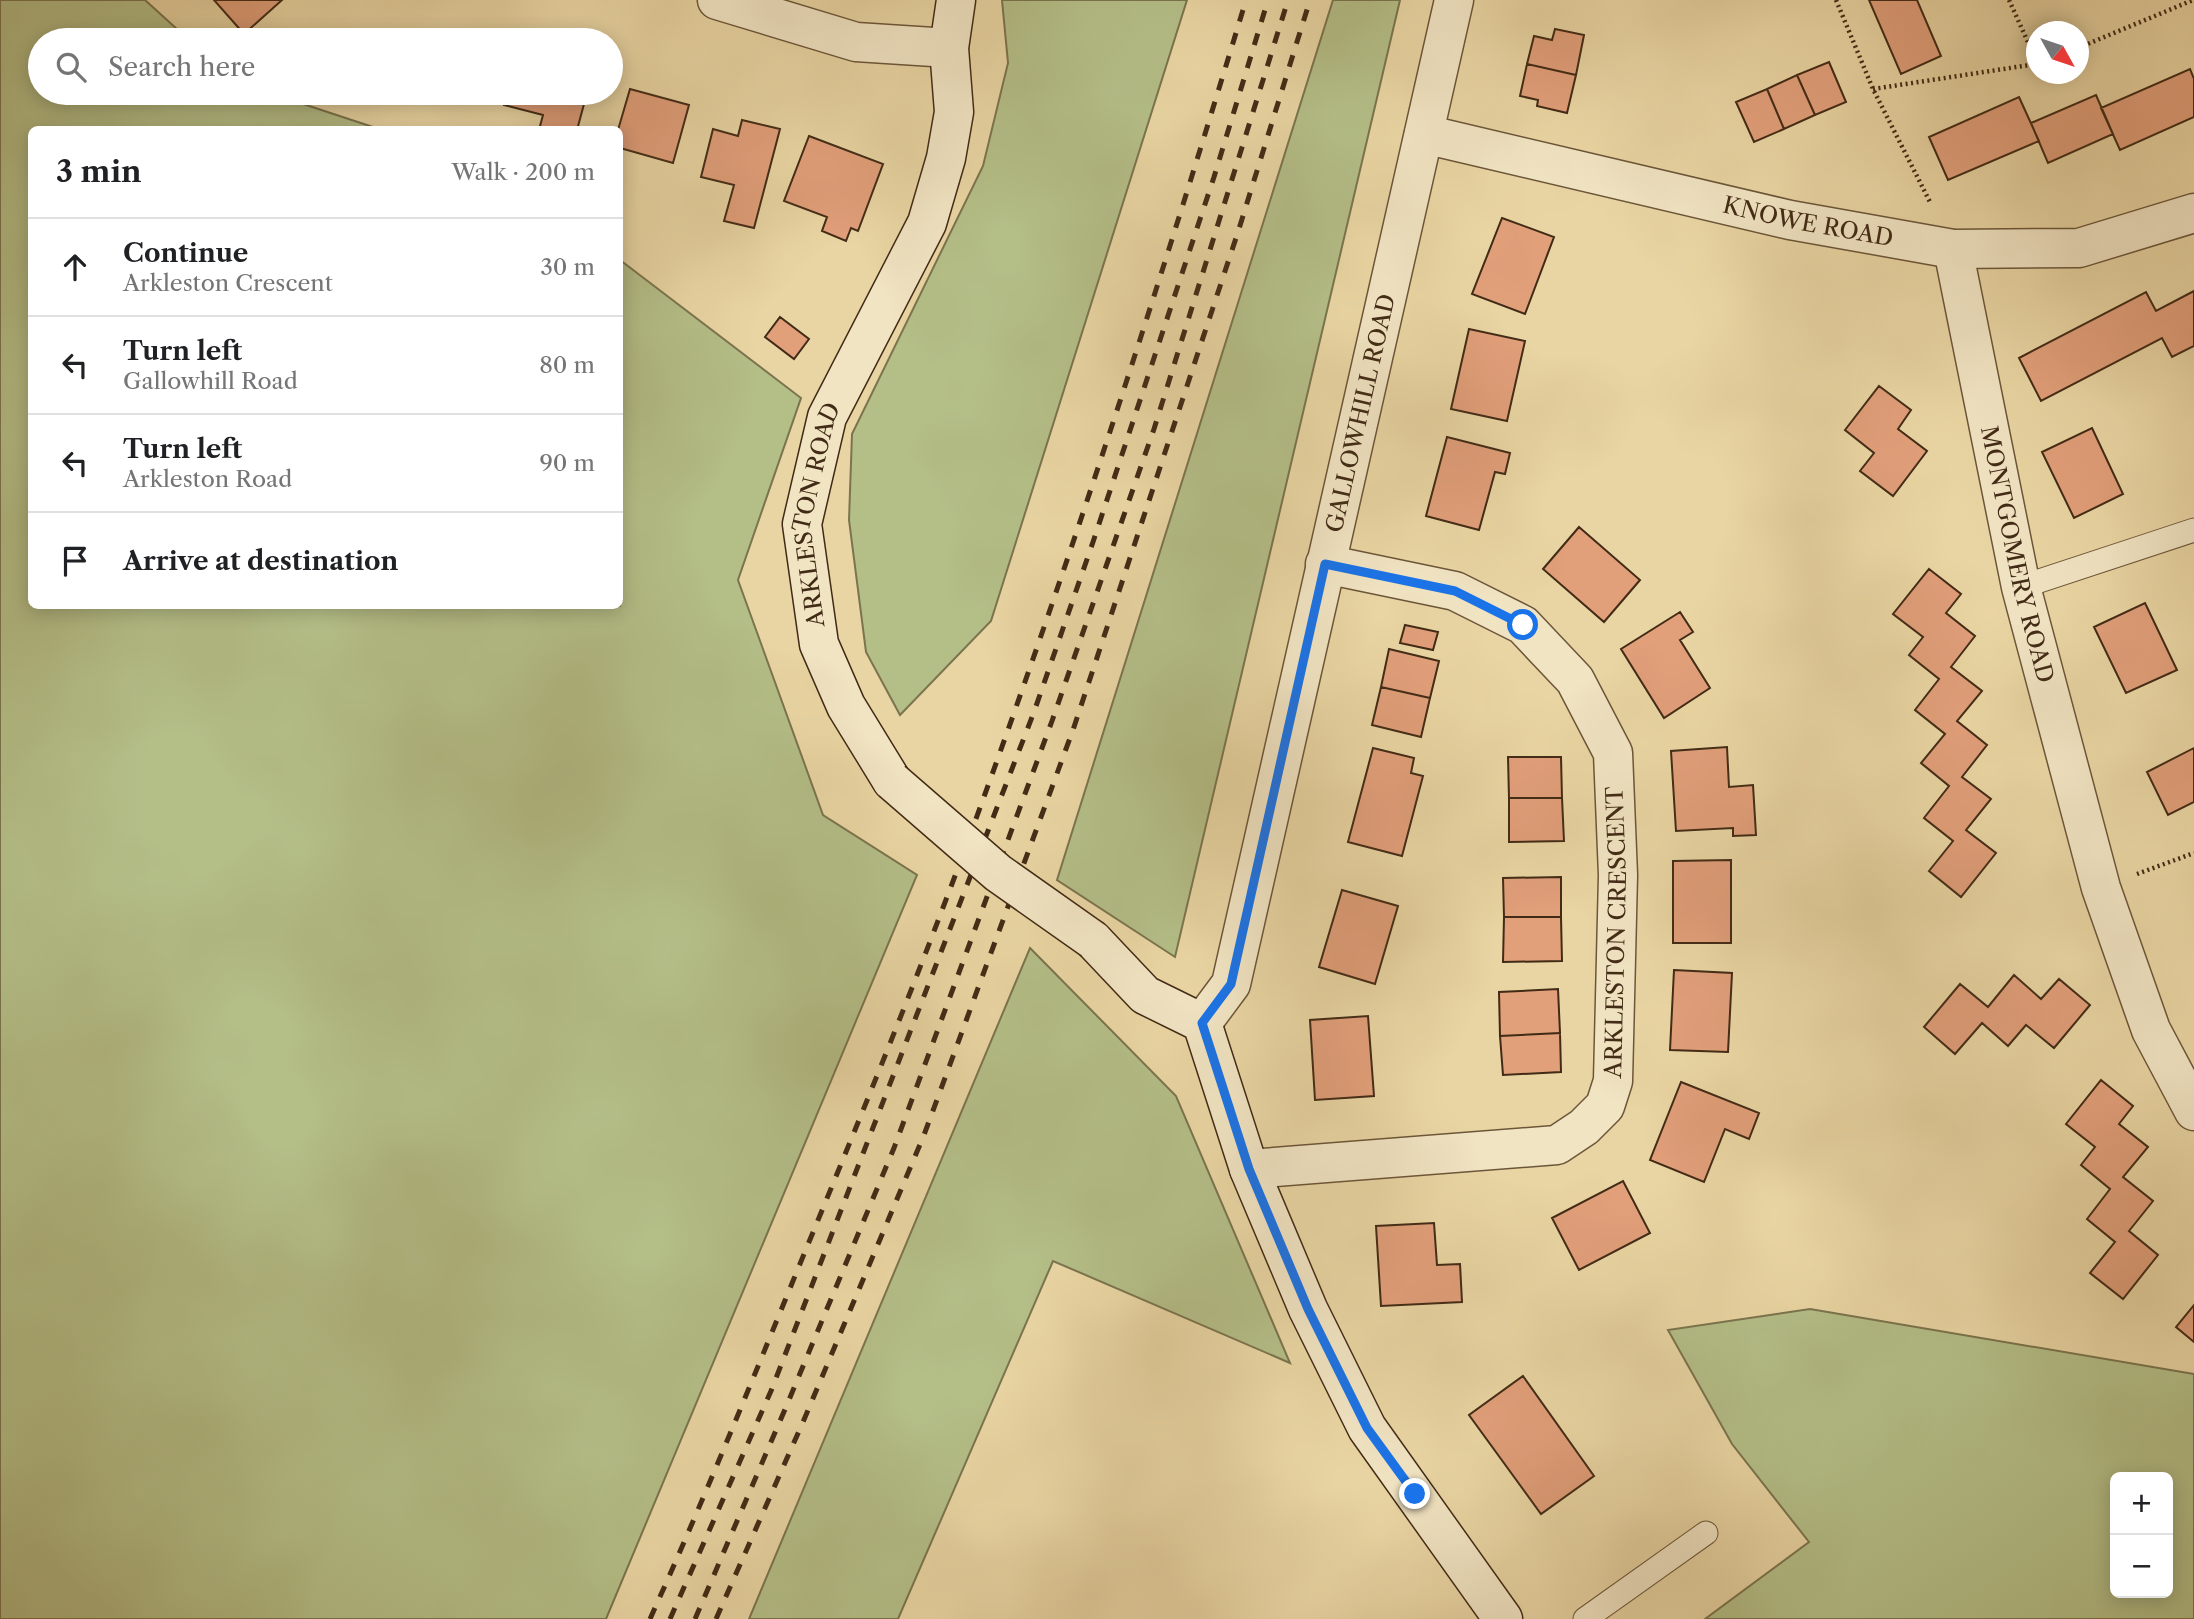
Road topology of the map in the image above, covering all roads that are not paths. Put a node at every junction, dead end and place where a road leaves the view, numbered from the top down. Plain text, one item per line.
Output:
1 (717, 0) edge
2 (956, 0) edge
3 (1454, 0) edge
4 (949, 48) junction
5 (1424, 134) junction
6 (2194, 213) edge
7 (1953, 249) junction
8 (2194, 530) edge
9 (1325, 564) junction
10 (2021, 587) junction
11 (1202, 1023) junction
12 (2194, 1111) edge
13 (1249, 1169) junction
14 (1706, 1533) dead end
15 (1503, 1619) edge
16 (1585, 1619) edge

1 - 4 street
2 - 4 street, ARKLESTON ROAD
3 - 5 street, GALLOWHILL ROAD
4 - 11 street, ARKLESTON ROAD, bridge
5 - 7 street, KNOWE ROAD
5 - 9 street, GALLOWHILL ROAD
6 - 7 street, KNOWE ROAD
7 - 10 street, MONTGOMERY ROAD
8 - 10 lane
9 - 11 street, GALLOWHILL ROAD
9 - 13 street, ARKLESTON CRESCENT
10 - 12 street, MONTGOMERY ROAD
11 - 13 street
13 - 15 street
14 - 16 lane

